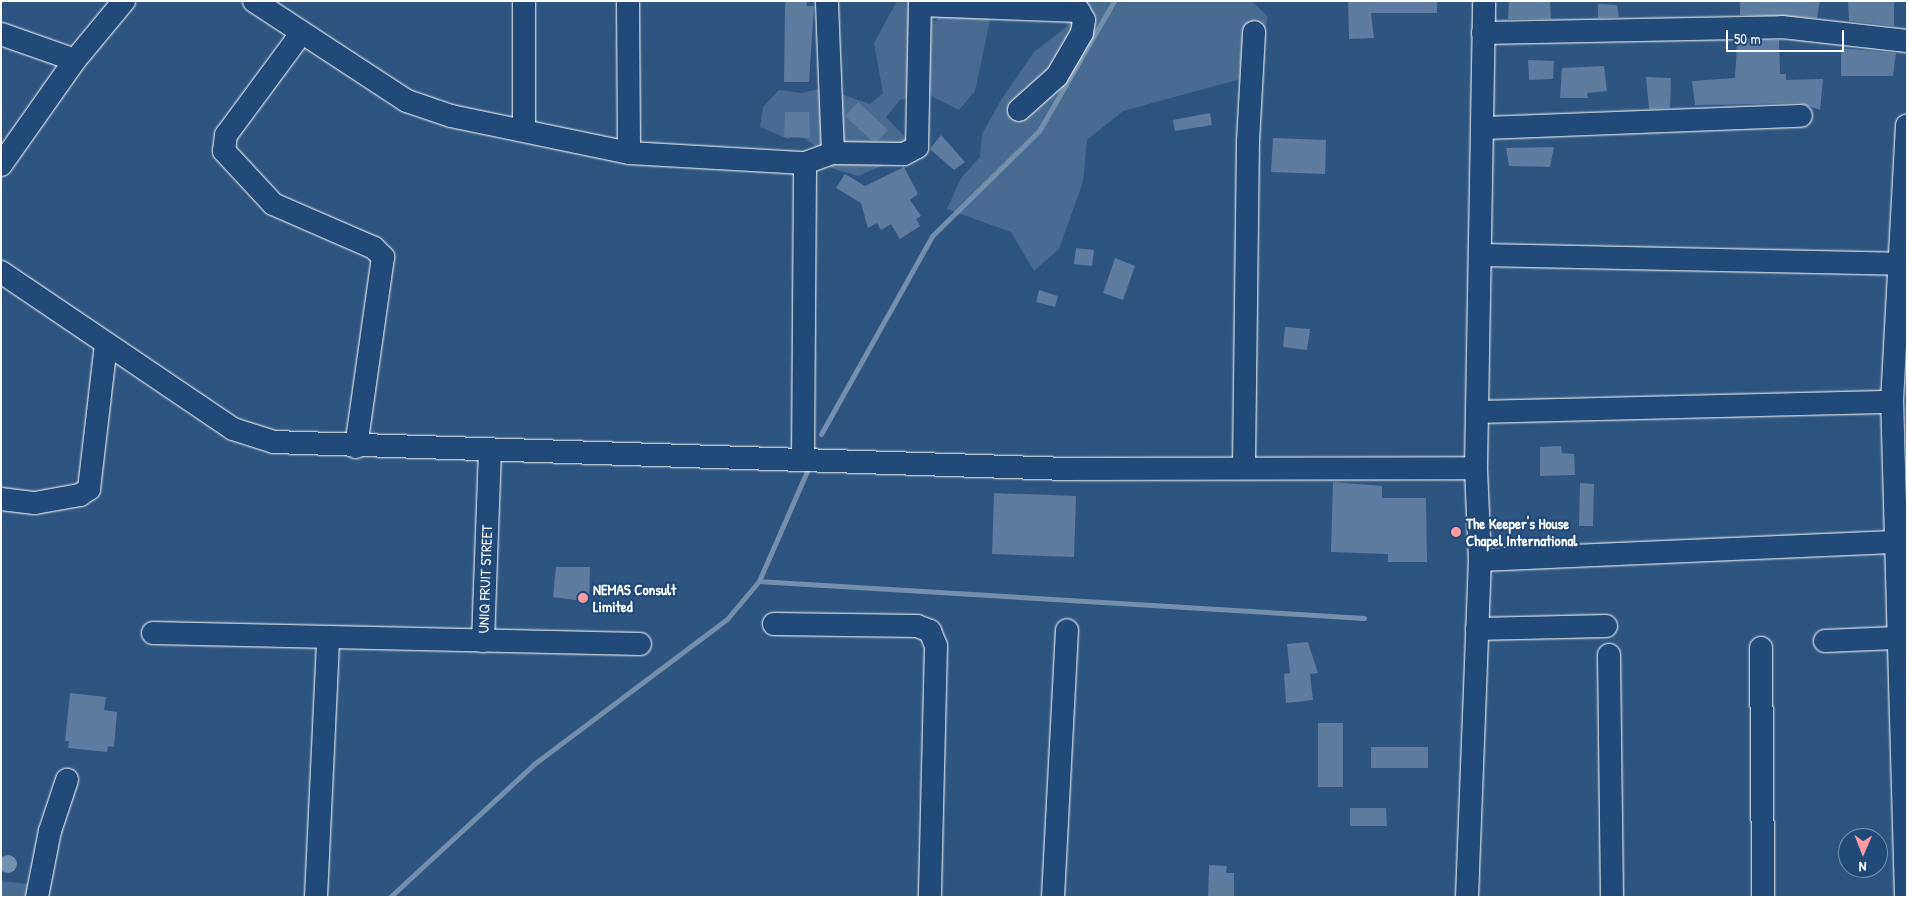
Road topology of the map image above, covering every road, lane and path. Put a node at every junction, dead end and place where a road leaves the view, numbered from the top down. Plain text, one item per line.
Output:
1 (124, 1) edge
2 (254, 1) edge
3 (524, 1) edge
4 (628, 1) edge
5 (828, 1) edge
6 (1484, 1) edge
7 (920, 3) edge
8 (1254, 32) dead end
9 (1483, 33) junction
10 (1, 34) edge
11 (300, 35) junction
12 (1907, 41) edge
13 (75, 60) junction
14 (1019, 110) dead end
15 (1801, 116) dead end
16 (1907, 125) edge
17 (1483, 128) junction
18 (524, 130) junction
19 (833, 152) junction
20 (629, 153) junction
21 (805, 163) junction
22 (1, 165) edge
23 (1481, 255) junction
24 (1899, 264) junction
25 (1, 272) edge
26 (106, 344) junction
27 (1892, 402) junction
28 (1478, 412) junction
29 (356, 447) junction
30 (490, 451) junction
31 (803, 458) junction
32 (1244, 466) junction
33 (1476, 468) junction
34 (1, 499) edge
35 (1894, 542) junction
36 (1480, 560) junction
37 (774, 624) dead end
38 (1606, 626) dead end
39 (1477, 629) junction
40 (1067, 630) dead end
41 (154, 633) dead end
42 (1896, 638) junction
43 (328, 640) junction
44 (483, 641) junction
45 (1825, 641) dead end
46 (640, 644) dead end
47 (1761, 648) dead end
48 (1609, 654) dead end
49 (67, 780) dead end
50 (37, 897) edge
51 (316, 897) edge
52 (930, 897) edge
53 (1053, 897) edge
54 (1466, 897) edge
55 (1612, 897) edge
56 (1763, 897) edge
57 (1906, 897) edge

1 - 13 street
2 - 11 street
3 - 18 street
4 - 20 street
5 - 19 street
6 - 9 street
7 - 14 street
7 - 19 street
8 - 32 street
9 - 12 street
9 - 17 street
10 - 13 street
11 - 18 street
11 - 29 street
13 - 22 street
15 - 17 street
16 - 24 street
17 - 23 street
18 - 20 street
19 - 21 street
20 - 21 street
21 - 31 street
23 - 24 street
23 - 28 street
24 - 27 street
25 - 26 street
26 - 29 street
26 - 34 street
27 - 28 street
27 - 35 street
28 - 33 street
29 - 30 street
30 - 31 street
30 - 44 street, UNIQ FRUIT STREET
31 - 32 street
32 - 33 street
33 - 36 street
35 - 36 street
35 - 42 street
36 - 39 street
37 - 52 street
38 - 39 street
39 - 54 street
40 - 53 street
41 - 43 street
42 - 45 street
42 - 57 street
43 - 44 street
43 - 51 street
44 - 46 street, UNIQ FRUIT STREET
47 - 56 street
48 - 55 street
49 - 50 street

